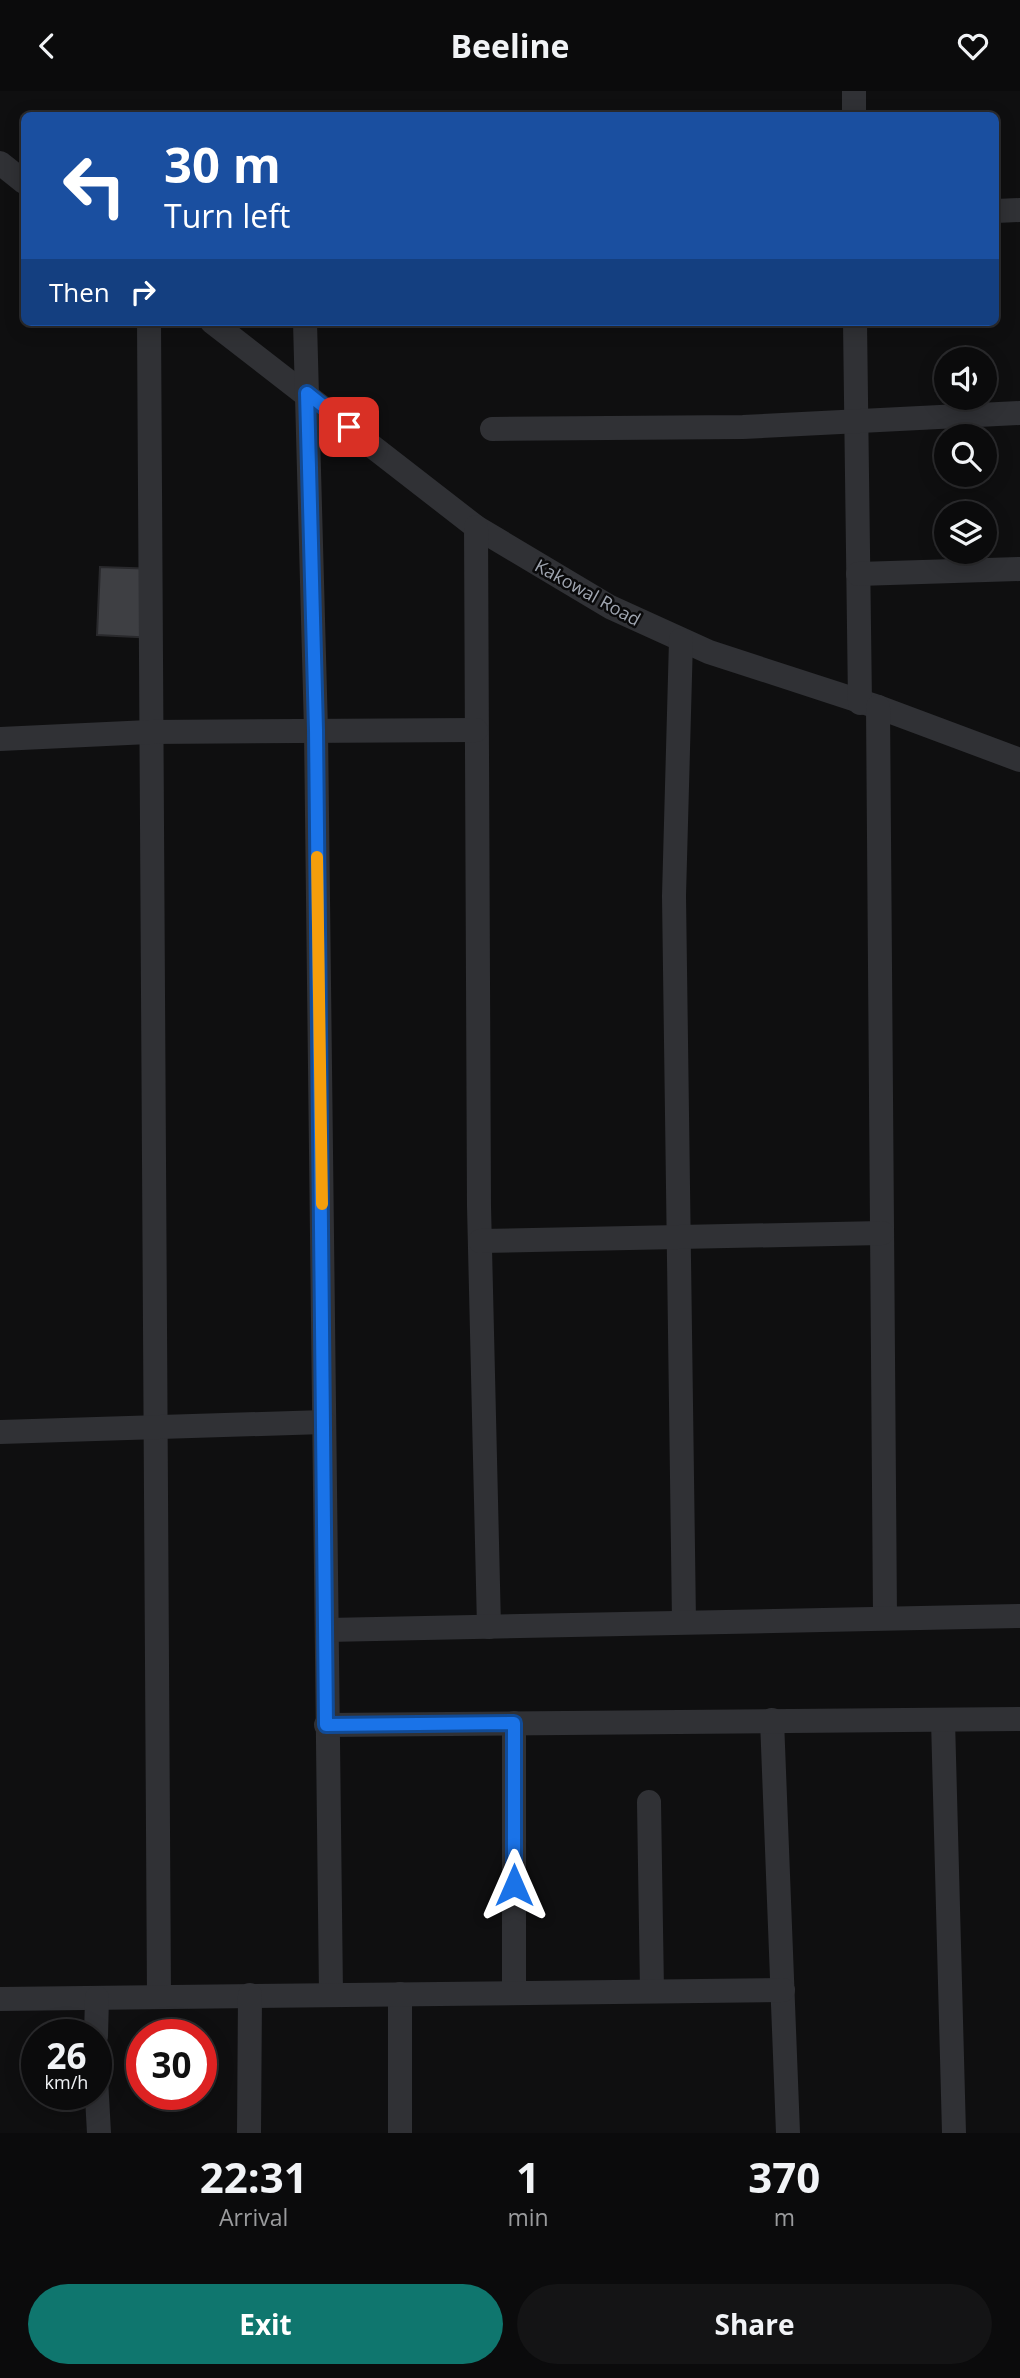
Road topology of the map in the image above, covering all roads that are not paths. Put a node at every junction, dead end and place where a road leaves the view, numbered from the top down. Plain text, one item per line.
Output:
1 (854, 91) edge
2 (853, 112) edge
3 (0, 163) edge
4 (21, 180) edge
5 (999, 211) edge
6 (1020, 211) edge
7 (149, 326) edge
8 (217, 326) edge
9 (304, 326) edge
10 (855, 326) edge
11 (307, 393) junction
12 (1020, 412) edge
13 (857, 419) junction
14 (492, 429) dead end
15 (476, 527) junction
16 (1020, 569) edge
17 (858, 574) junction
18 (681, 640) junction
19 (869, 705) junction
20 (316, 730) junction
21 (476, 730) junction
22 (149, 732) junction
23 (0, 739) edge
24 (1020, 760) edge
25 (882, 1233) junction
26 (677, 1239) junction
27 (480, 1241) junction
28 (324, 1422) junction
29 (154, 1426) junction
30 (0, 1432) edge
31 (1020, 1616) edge
32 (885, 1617) junction
33 (684, 1622) junction
34 (489, 1627) junction
35 (327, 1630) junction
36 (1020, 1719) edge
37 (772, 1720) junction
38 (943, 1720) junction
39 (514, 1723) junction
40 (326, 1725) junction
41 (649, 1802) dead end
42 (783, 1990) junction
43 (652, 1991) junction
44 (514, 1993) junction
45 (331, 1994) junction
46 (400, 1994) junction
47 (250, 1995) junction
48 (159, 1997) junction
49 (97, 1998) junction
50 (0, 1999) edge
51 (96, 2019) edge
52 (98, 2110) edge
53 (99, 2133) edge
54 (249, 2133) edge
55 (400, 2133) edge
56 (788, 2133) edge
57 (954, 2133) edge

1 - 2 street
3 - 4 street
5 - 6 street
7 - 22 street
8 - 11 street, Kakowal Road
9 - 11 street
10 - 13 street
11 - 15 street, Kakowal Road
11 - 20 street
12 - 13 street
13 - 14 street
13 - 17 street
15 - 18 street, Kakowal Road
15 - 21 street
16 - 17 street
17 - 19 street
18 - 19 street, Kakowal Road
18 - 26 street
19 - 24 street, Kakowal Road
19 - 25 street
20 - 21 street
20 - 22 street
20 - 28 street
21 - 27 street
22 - 23 street
22 - 29 street
25 - 26 street
25 - 32 street
26 - 27 street
26 - 33 street
27 - 34 street
28 - 29 street
28 - 35 street
29 - 30 street
29 - 48 street
31 - 32 street
32 - 33 street
33 - 34 street
34 - 35 street
35 - 40 street
36 - 38 street
37 - 38 street
37 - 39 street
37 - 42 street
38 - 57 street
39 - 40 street
39 - 44 street
40 - 45 street
41 - 43 street
42 - 43 street
42 - 56 street
43 - 44 street
44 - 46 street
45 - 46 street
45 - 47 street
46 - 55 street
47 - 48 street
47 - 54 street
48 - 49 street
49 - 50 street
49 - 51 street
52 - 53 street

